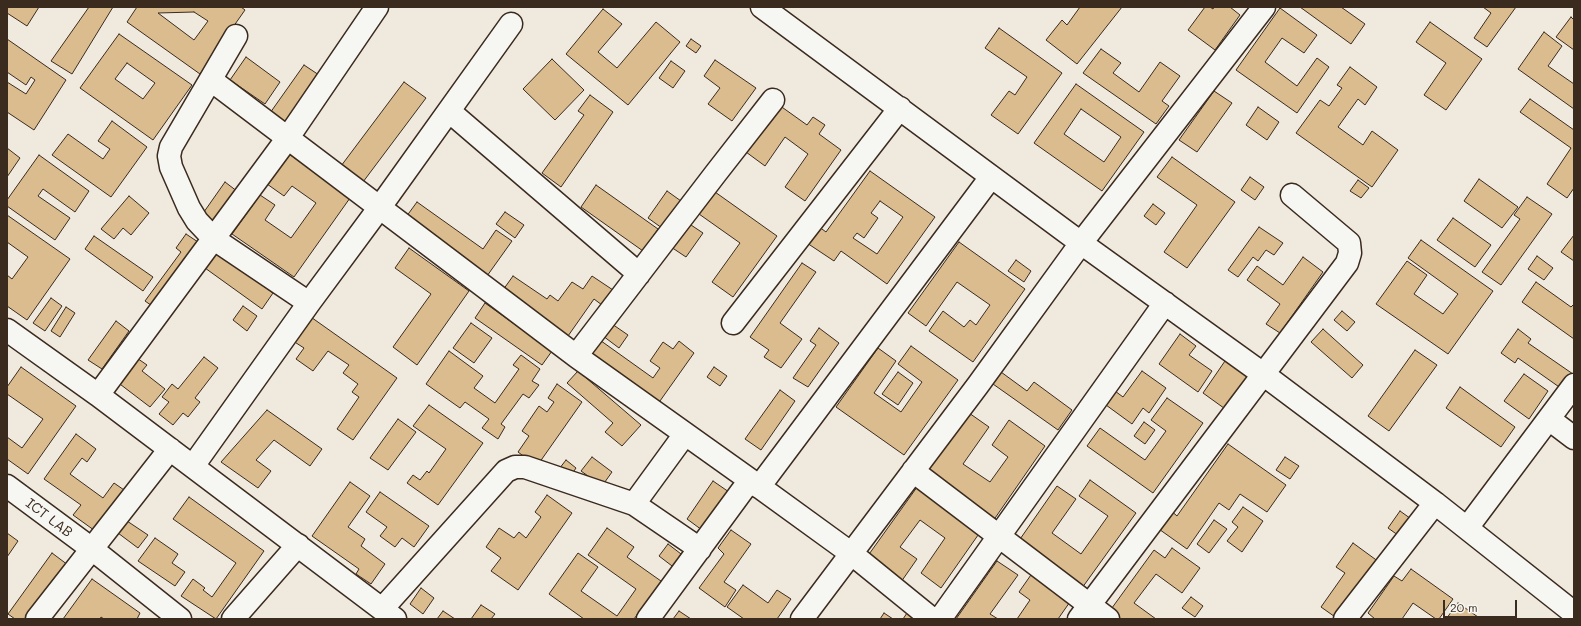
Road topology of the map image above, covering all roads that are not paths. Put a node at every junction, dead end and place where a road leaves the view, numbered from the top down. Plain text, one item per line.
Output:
1 (377, 7) edge
2 (762, 7) edge
3 (1264, 7) edge
4 (511, 24) dead end
5 (236, 36) dead end
6 (211, 80) junction
7 (773, 100) dead end
8 (900, 108) junction
9 (449, 111) junction
10 (288, 138) junction
11 (991, 176) junction
12 (1292, 195) dead end
13 (380, 207) junction
14 (214, 239) junction
15 (1081, 243) junction
16 (639, 274) junction
17 (309, 303) junction
18 (1165, 303) junction
19 (733, 323) dead end
20 (9, 336) edge
21 (576, 356) junction
22 (1263, 374) junction
23 (1574, 385) edge
24 (98, 395) junction
25 (1549, 419) junction
26 (685, 434) junction
27 (1574, 438) edge
28 (170, 449) junction
29 (193, 466) junction
30 (913, 471) junction
31 (755, 483) junction
32 (11, 496) edge
33 (1435, 503) junction
34 (634, 504) junction
35 (1467, 528) junction
36 (1000, 536) junction
37 (298, 545) junction
38 (92, 549) junction
39 (700, 549) junction
40 (852, 554) junction
41 (1084, 612) edge
42 (1574, 613) edge
43 (389, 614) edge
44 (37, 619) edge
45 (180, 619) edge
46 (232, 619) edge
47 (648, 619) edge
48 (802, 619) edge
49 (932, 619) edge
50 (940, 619) edge
51 (1108, 619) edge
52 (1345, 619) edge

1 - 10 street
2 - 8 street
3 - 15 street
4 - 9 street
5 - 6 street
6 - 10 street
6 - 14 street
7 - 16 street
8 - 11 street
8 - 19 street
9 - 13 street
9 - 16 street
10 - 13 street
10 - 14 street
11 - 15 street
11 - 31 street
12 - 22 street
13 - 17 street
13 - 21 street
14 - 17 street
14 - 24 street
15 - 18 street
15 - 30 street
16 - 21 street
17 - 29 street
18 - 22 street
18 - 36 street
20 - 24 street
21 - 26 street
22 - 33 street
22 - 41 street
23 - 25 street
24 - 28 street
25 - 27 street
25 - 35 street
26 - 31 street
26 - 34 street
28 - 29 street
28 - 38 street
29 - 37 street
30 - 36 street
30 - 40 street
31 - 39 street
31 - 40 street
32 - 38 street, ICT LAB
33 - 35 street
33 - 52 street
34 - 39 street
34 - 43 street
35 - 42 street
36 - 41 street
36 - 50 street
37 - 43 street
37 - 46 street
38 - 44 street
38 - 45 street, ICT LAB
39 - 47 street
40 - 48 street
40 - 49 street
41 - 51 street

